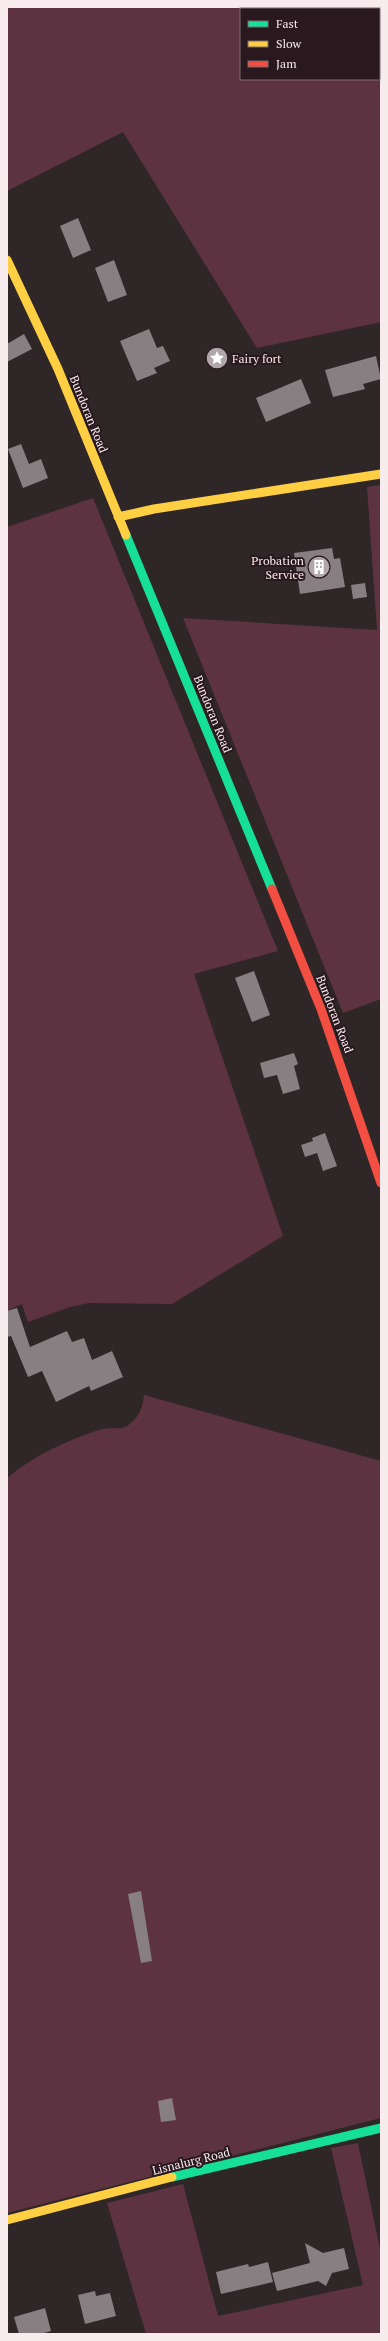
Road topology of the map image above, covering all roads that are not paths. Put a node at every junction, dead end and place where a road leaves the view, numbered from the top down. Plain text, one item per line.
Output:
1 (7, 260) edge
2 (381, 474) edge
3 (118, 517) junction
4 (380, 1178) edge
5 (381, 2128) edge
6 (7, 2220) edge

1 - 3 main road, Bundoran Road
2 - 3 main road
3 - 4 main road, Bundoran Road
5 - 6 main road, Lisnalurg Road

